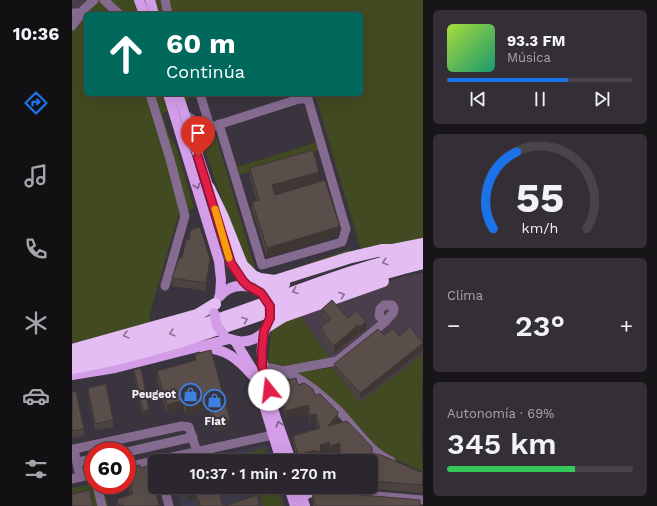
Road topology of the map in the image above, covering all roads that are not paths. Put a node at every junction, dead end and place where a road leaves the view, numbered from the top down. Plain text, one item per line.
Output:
1 (94, 0) edge
2 (104, 0) edge
3 (150, 0) edge
4 (165, 0) edge
5 (85, 6) edge
6 (117, 12) edge
7 (153, 12) edge
8 (168, 12) edge
9 (72, 13) edge
10 (72, 26) edge
11 (151, 96) edge
12 (169, 96) edge
13 (179, 96) edge
14 (201, 96) edge
15 (185, 114) junction
16 (212, 126) junction
17 (198, 157) junction
18 (209, 188) junction
19 (423, 244) edge
20 (390, 250) junction
21 (423, 253) edge
22 (423, 263) edge
23 (165, 286) dead end
24 (257, 291) junction
25 (216, 304) junction
26 (385, 322) dead end
27 (267, 325) junction
28 (229, 338) junction
29 (197, 347) junction
30 (72, 350) edge
31 (72, 358) edge
32 (262, 366) junction
33 (72, 368) edge
34 (283, 372) junction
35 (72, 375) edge
36 (257, 381) junction
37 (273, 435) junction
38 (193, 437) junction
39 (136, 450) edge
40 (197, 452) junction
41 (189, 454) edge
42 (279, 454) edge
43 (289, 454) edge
44 (84, 461) edge
45 (77, 462) junction
46 (397, 463) edge
47 (148, 464) edge
48 (136, 466) edge
49 (76, 478) edge
50 (99, 494) edge
51 (166, 494) edge
52 (291, 494) edge
53 (354, 494) edge
54 (423, 500) edge
55 (102, 506) edge
56 (169, 506) edge
57 (295, 506) edge

1 - 5 street
2 - 6 street
3 - 7 main road
4 - 8 street
5 - 9 street
5 - 10 street
11 - 23 street
12 -> 25 main road
13 - 15 main road
14 - 16 street
15 - 16 street
15 - 17 main road
16 - 16 street
16 - 17 street
17 - 18 main road
18 - 20 highway
18 - 24 main road
19 - 20 highway
20 - 24 highway
21 -> 31 highway
27 -> 22 highway
33 -> 22 highway
24 - 25 main road
24 - 27 main road, bridge
25 - 28 main road, bridge
25 -> 30 highway
26 - 34 street
27 - 28 main road
27 - 32 main road
28 - 29 main road
28 - 36 main road
29 - 35 main road
29 - 36 main road
32 - 34 street
43 -> 32 main road
34 - 46 street
36 - 37 main road
37 - 40 street
37 - 42 main road
38 - 39 street
38 - 40 street
38 - 45 street
40 - 41 street
44 - 45 street
45 - 49 street
47 - 48 street
50 - 55 street
51 - 56 street
52 - 57 main road
53 - 54 street

